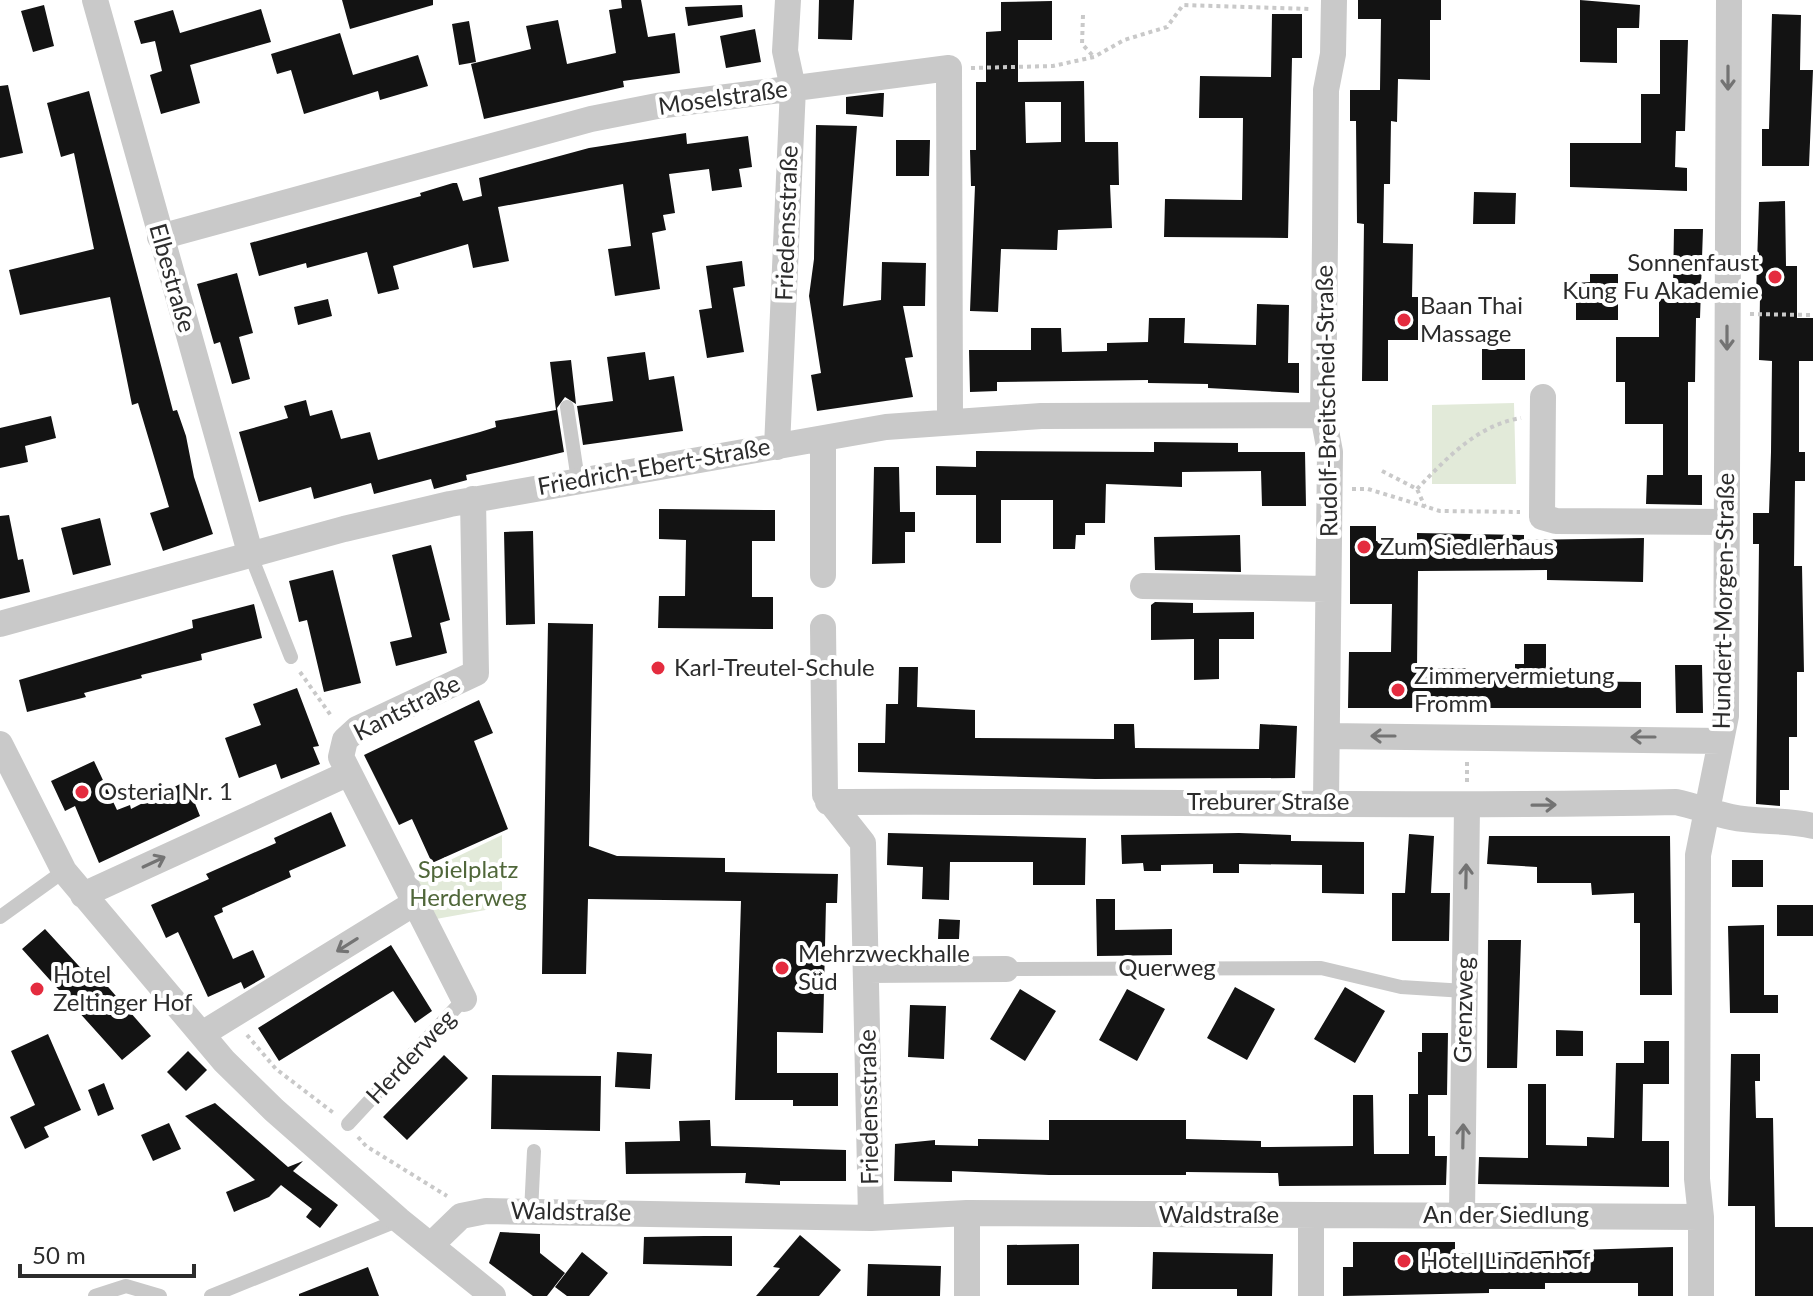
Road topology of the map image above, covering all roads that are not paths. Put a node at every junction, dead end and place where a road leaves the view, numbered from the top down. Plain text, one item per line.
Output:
1 (95, 0) edge
2 (788, 0) edge
3 (1729, 0) edge
4 (1334, 5) edge
5 (793, 88) junction
6 (160, 237) junction
7 (1543, 406) road end
8 (567, 407) dead end
9 (1323, 415) junction
10 (950, 420) junction
11 (823, 439) junction
12 (777, 447) junction
13 (578, 480) junction
14 (473, 499) junction
15 (1727, 522) junction
16 (251, 556) junction
17 (823, 575) dead end
18 (1143, 586) dead end
19 (1327, 589) junction
20 (0, 624) edge
21 (823, 627) dead end
22 (291, 657) road end
23 (1327, 736) junction
24 (1721, 741) junction
25 (0, 744) edge
26 (347, 774) junction
27 (1326, 801) junction
28 (828, 802) junction
29 (1467, 806) junction
30 (1708, 808) junction
31 (1813, 826) edge
32 (64, 871) junction
33 (83, 895) junction
34 (413, 904) junction
35 (0, 917) edge
36 (1006, 969) joint
37 (867, 970) junction
38 (1465, 991) junction
39 (464, 999) joint
40 (202, 1034) junction
41 (348, 1124) dead end
42 (534, 1151) dead end
43 (531, 1212) junction
44 (967, 1213) junction
45 (1462, 1214) junction
46 (1311, 1215) junction
47 (1701, 1217) junction
48 (871, 1218) junction
49 (399, 1220) junction
50 (431, 1245) junction
51 (95, 1296) edge
52 (160, 1296) edge
53 (211, 1296) edge
54 (493, 1296) edge
55 (967, 1296) edge
56 (1311, 1296) edge
57 (1701, 1296) edge

1 - 6 street, Elbestraße
2 - 5 street, Friedensstraße
3 -> 15 street, Hundert-Morgen-Straße
4 - 9 street, Rudolf-Breitscheid-Straße
5 - 6 street, Moselstraße
5 - 10 street, Moselstraße
5 - 12 street, Friedensstraße
6 - 16 street, Elbestraße
7 - 15 street
8 - 13 lane
9 - 10 street, Friedrich-Ebert-Straße
9 - 19 street, Rudolf-Breitscheid-Straße
10 - 11 street, Friedrich-Ebert-Straße
11 - 12 street, Friedrich-Ebert-Straße
11 - 17 street
12 - 13 street, Friedrich-Ebert-Straße
13 - 14 street, Friedrich-Ebert-Straße
14 - 16 street, Friedrich-Ebert-Straße
14 - 26 street, Kantstraße
15 - 24 street, Hundert-Morgen-Straße
16 - 20 street, Friedrich-Ebert-Straße
16 - 22 lane
18 - 19 street
19 - 23 street, Rudolf-Breitscheid-Straße
21 - 28 street
24 -> 23 street
23 - 27 street, Rudolf-Breitscheid-Straße
24 - 30 street, Hundert-Morgen-Straße
25 - 32 street
33 -> 26 street, Kantstraße
26 - 34 street, Herderweg
27 - 28 street, Treburer Straße
27 - 29 street, Treburer Straße
28 - 37 street, Friedensstraße
29 -> 30 street, Treburer Straße
38 -> 29 street, Grenzweg
30 - 31 street, Treburer Straße
30 - 47 street, Hundert-Morgen-Straße
32 - 33 street
32 - 35 lane
33 - 40 street
34 - 39 street, Herderweg
34 -> 40 street
36 - 37 street, Querweg
36 - 38 lane, Querweg
37 - 48 street, Friedensstraße
45 -> 38 street, Grenzweg
39 - 41 lane, Herderweg
40 - 49 street
42 - 43 lane
43 - 48 street, Waldstraße
43 - 50 street, Waldstraße
44 - 46 street, Waldstraße
44 - 48 street, Waldstraße
44 - 55 street
45 - 46 street, An der Siedlung
45 - 47 street, An der Siedlung
46 - 56 street, Waldstraße
47 - 57 street, Hundert-Morgen-Straße
49 - 50 street
49 - 53 lane
50 - 54 street
51 - 52 lane

